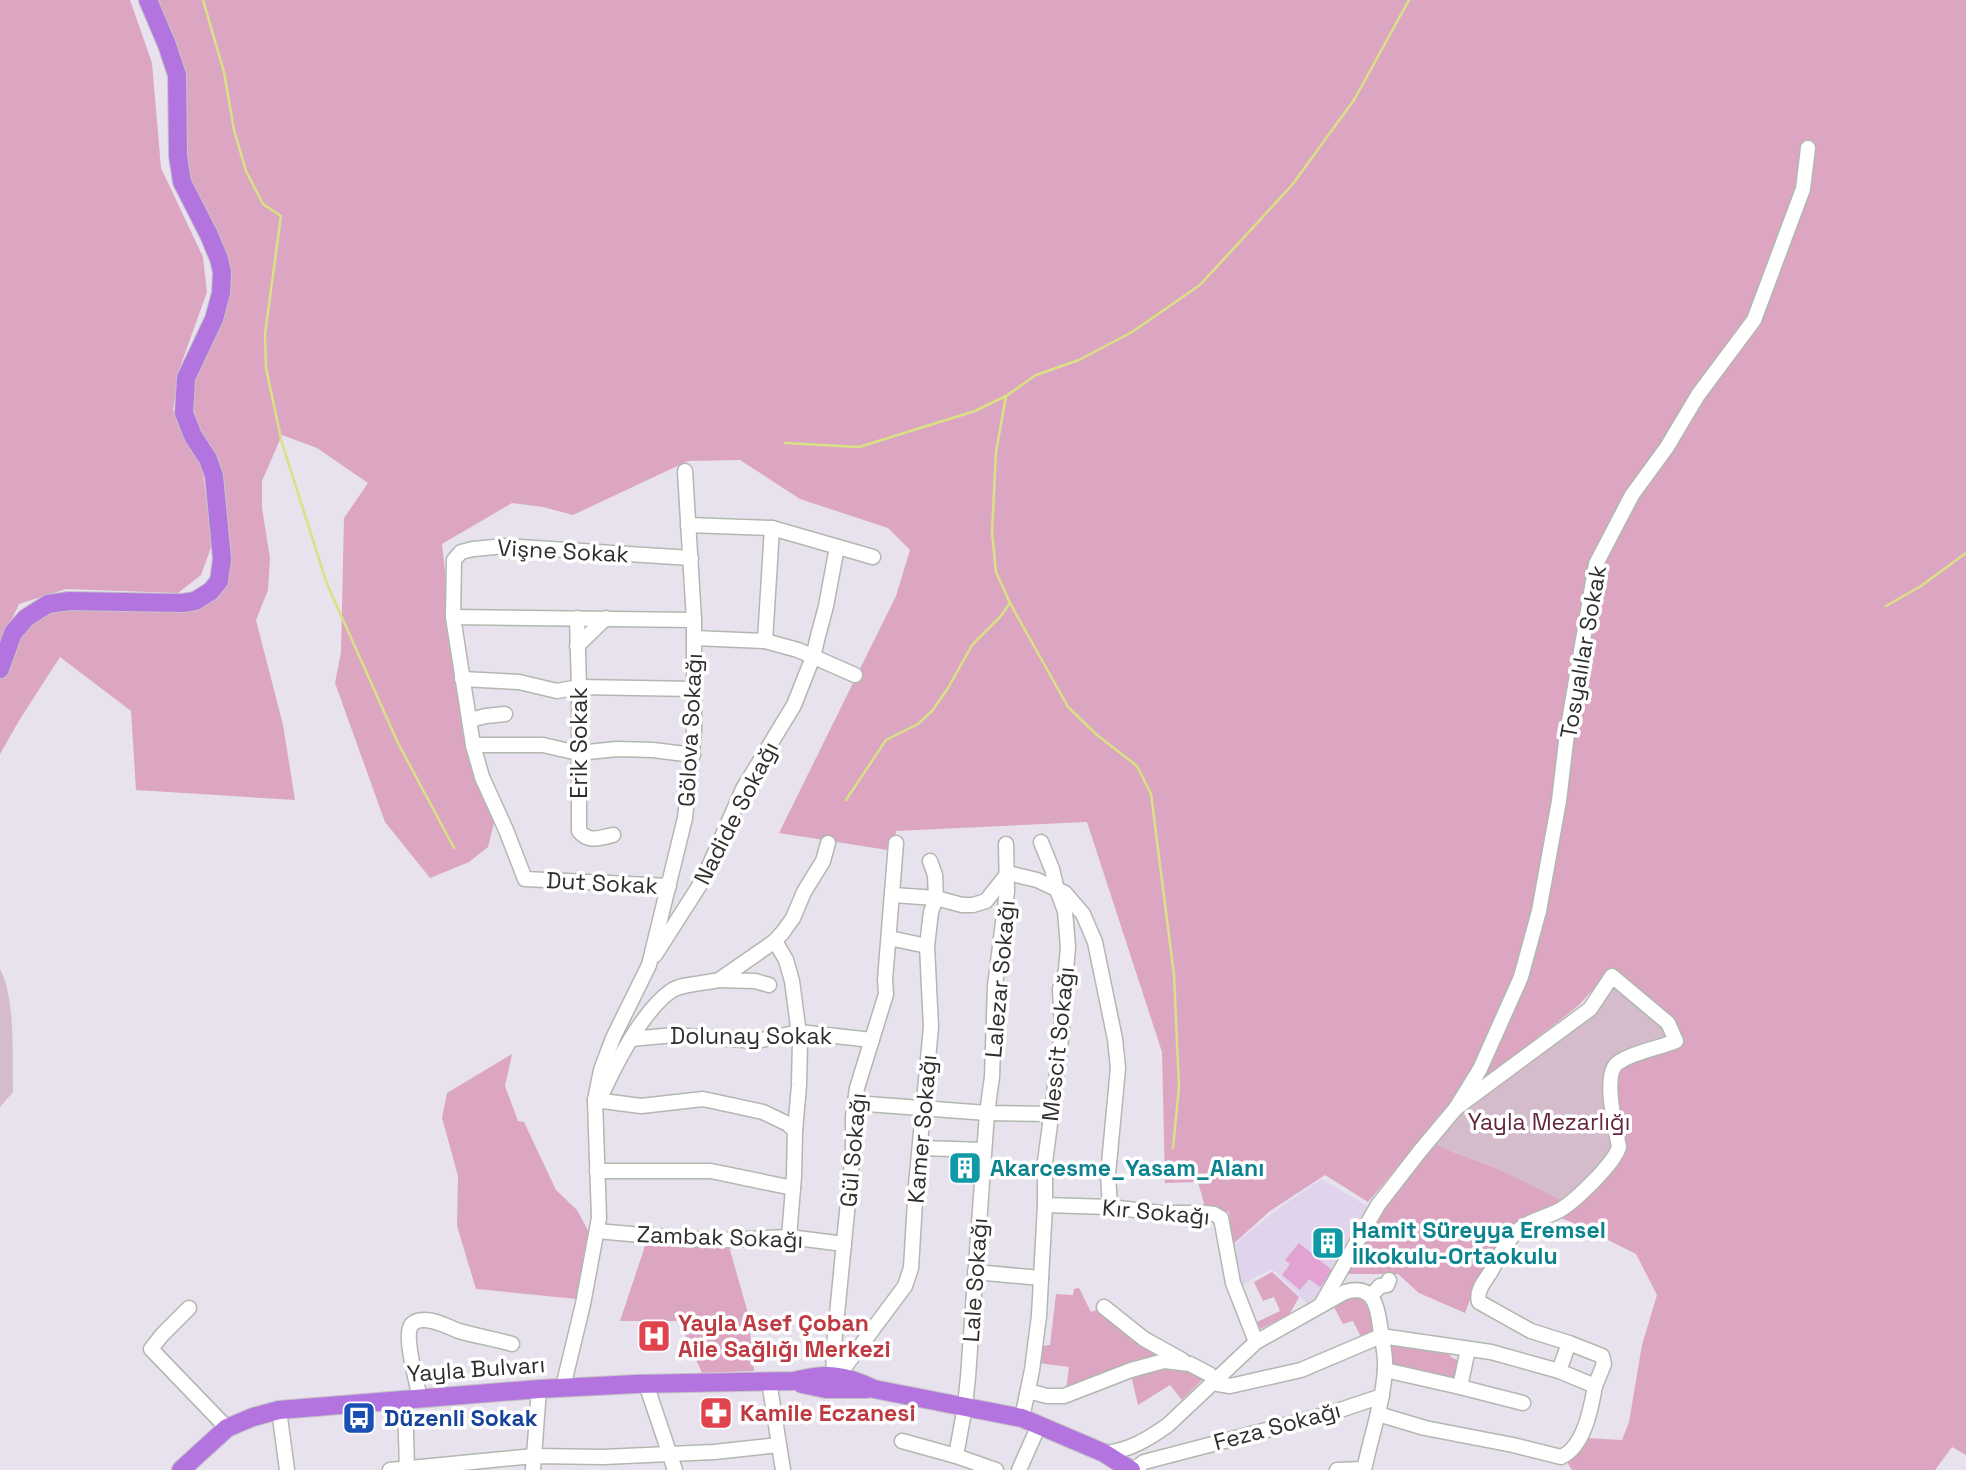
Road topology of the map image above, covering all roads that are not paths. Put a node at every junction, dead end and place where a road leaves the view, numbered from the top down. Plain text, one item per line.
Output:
1 (148, 0) edge
2 (1808, 148) dead end
3 (685, 471) dead end
4 (688, 525) junction
5 (772, 528) junction
6 (837, 547) junction
7 (873, 557) dead end
8 (691, 558) junction
9 (453, 617) junction
10 (577, 618) junction
11 (606, 618) junction
12 (694, 620) junction
13 (694, 638) junction
14 (765, 641) junction
15 (577, 646) junction
16 (813, 657) junction
17 (0, 669) edge
18 (855, 675) dead end
19 (462, 679) junction
20 (579, 687) junction
21 (694, 689) junction
22 (505, 714) dead end
23 (470, 720) junction
24 (473, 745) junction
25 (578, 753) junction
26 (693, 755) junction
27 (613, 835) dead end
28 (1041, 842) dead end
29 (828, 843) dead end
30 (897, 843) dead end
31 (1006, 844) dead end
32 (930, 861) dead end
33 (1008, 873) junction
34 (669, 887) junction
35 (1057, 890) junction
36 (893, 895) junction
37 (936, 898) junction
38 (889, 938) junction
39 (775, 941) junction
40 (927, 946) junction
41 (649, 965) junction
42 (719, 980) junction
43 (769, 985) dead end
44 (799, 1032) junction
45 (631, 1040) junction
46 (872, 1040) junction
47 (597, 1100) junction
48 (854, 1103) junction
49 (923, 1108) junction
50 (1456, 1108) junction
51 (987, 1113) junction
52 (1052, 1114) junction
53 (795, 1131) junction
54 (920, 1148) junction
55 (984, 1150) junction
56 (597, 1171) junction
57 (793, 1188) junction
58 (1045, 1205) junction
59 (1110, 1207) junction
60 (597, 1231) junction
61 (789, 1237) junction
62 (844, 1244) junction
63 (975, 1272) junction
64 (1041, 1278) junction
65 (1389, 1280) dead end
66 (1371, 1296) junction
67 (1321, 1305) junction
68 (1104, 1307) dead end
69 (189, 1308) dead end
70 (1381, 1336) junction
71 (1256, 1342) junction
72 (1569, 1343) junction
73 (512, 1344) dead end
74 (1468, 1349) junction
75 (1190, 1364) junction
76 (1385, 1370) junction
77 (1559, 1371) junction
78 (838, 1376) junction
79 (769, 1381) junction
80 (794, 1381) junction
81 (1214, 1381) junction
82 (646, 1384) junction
83 (1595, 1386) junction
84 (563, 1387) junction
85 (1461, 1387) junction
86 (874, 1388) junction
87 (539, 1389) junction
88 (1028, 1391) junction
89 (1382, 1396) junction
90 (412, 1399) junction
91 (1523, 1403) dead end
92 (965, 1406) junction
93 (279, 1410) junction
94 (1378, 1414) junction
95 (1030, 1421) junction
96 (227, 1428) junction
97 (902, 1441) dead end
98 (779, 1445) junction
99 (1104, 1453) junction
100 (669, 1454) junction
101 (957, 1456) junction
102 (533, 1463) edge
103 (407, 1469) edge
104 (1364, 1469) edge
105 (181, 1470) edge
106 (287, 1470) edge
107 (390, 1470) edge
108 (675, 1470) edge
109 (783, 1470) edge
110 (996, 1470) edge
111 (1019, 1470) edge
112 (1132, 1470) edge
113 (1337, 1470) edge

1 - 17 main road
2 - 50 street, Tosyalılar Sokak
3 - 4 street, Gölova Sokağı
4 - 5 street
4 - 8 street, Gölova Sokağı
5 - 6 street
5 - 14 street
6 - 7 street
6 - 16 street, Nadide Sokağı
8 - 9 street, Vişne Sokak
8 - 12 street, Gölova Sokağı
9 - 10 street
9 - 19 street
10 - 11 street
10 - 15 street, Erik Sokak
11 - 12 street
11 - 15 street
12 - 13 street, Gölova Sokağı
13 - 14 street
13 - 21 street, Gölova Sokağı
14 - 16 street
15 - 20 street, Erik Sokak
16 - 18 street
16 - 41 street, Nadide Sokağı
19 - 20 street
19 - 23 street
20 - 21 street
20 - 25 street, Erik Sokak
21 - 26 street, Gölova Sokağı
22 - 23 street
23 - 24 street
24 - 25 street
24 - 34 street, Dut Sokak
25 - 26 street
25 - 27 street, Erik Sokak
26 - 34 street, Gölova Sokağı
28 - 35 street, Mescit Sokağı
29 - 39 street
30 - 36 street, Gül Sokağı
31 - 33 street, Lalezar Sokağı
32 - 37 street, Kamer Sokağı
33 - 35 street
33 - 37 street
33 - 51 street, Lalezar Sokağı
34 - 41 street, Gölova Sokağı
35 - 52 street, Mescit Sokağı
35 - 59 street
36 - 37 street
36 - 38 street, Gül Sokağı
37 - 40 street, Kamer Sokağı
38 - 40 street
38 - 46 street, Gül Sokağı
39 - 42 street
39 - 44 street
40 - 49 street, Kamer Sokağı
41 - 47 street, Gölova Sokağı
42 - 43 street
42 - 45 street
44 - 45 street, Dolunay Sokak
44 - 46 street, Dolunay Sokak
44 - 53 street
45 - 47 street
46 - 48 street, Gül Sokağı
47 - 53 street
47 - 56 street
48 - 49 street
48 - 62 street, Gül Sokağı
49 - 51 street
49 - 54 street, Kamer Sokağı
50 - 67 street
50 - 72 street
51 - 52 street
51 - 55 street, Lale Sokağı
52 - 58 street, Mescit Sokağı
53 - 57 street
54 - 55 street
54 - 78 street, Kamer Sokağı
55 - 63 street, Lale Sokağı
56 - 57 street
56 - 60 street
57 - 61 street
58 - 59 street, Kır Sokağı
58 - 64 street, Mescit Sokağı
59 - 71 street, Kır Sokağı
60 - 61 street, Zambak Sokağı
60 - 84 street
61 - 62 street, Zambak Sokağı
62 - 78 street, Gül Sokağı
63 - 64 street
63 - 92 street, Lale Sokağı
64 - 88 street, Mescit Sokağı
65 - 66 street
66 - 67 street
66 - 70 street
67 - 71 street
68 - 75 street
69 - 96 street
70 - 74 street
70 - 76 street
70 - 81 street
71 - 81 street
72 - 77 street
72 - 83 street
73 - 90 street
74 - 77 street
74 - 85 street
75 - 81 street
75 - 88 street
76 - 85 street
76 - 89 street
77 - 83 street
78 - 80 main road, Yayla Bulvarı
78 - 86 main road, Yayla Bulvarı
79 - 80 main road, Yayla Bulvarı
79 - 82 main road, Yayla Bulvarı
79 - 98 street
80 - 86 main road, Yayla Bulvarı
81 - 99 street
82 - 84 main road, Yayla Bulvarı
82 - 100 street
83 - 94 street
84 - 87 main road, Yayla Bulvarı
85 - 91 street
86 - 92 main road, Yayla Bulvarı
87 - 90 main road, Yayla Bulvarı
87 - 102 street
88 - 95 street, Mescit Sokağı
89 - 94 street
89 - 112 street, Feza Sokağı
90 - 93 main road, Yayla Bulvarı
90 - 103 street
92 - 95 main road, Yayla Bulvarı
92 - 101 street, Lale Sokağı
93 - 96 main road, Yayla Bulvarı
93 - 106 street
94 - 104 street
95 - 99 main road, Yayla Bulvarı
95 - 111 street, Mescit Sokağı
96 - 105 main road, Yayla Bulvarı
97 - 101 street
98 - 100 street
98 - 109 street
99 - 112 main road, Yayla Bulvarı
100 - 102 street
100 - 108 street
101 - 110 street
102 - 103 street
103 - 107 street
104 - 113 street

